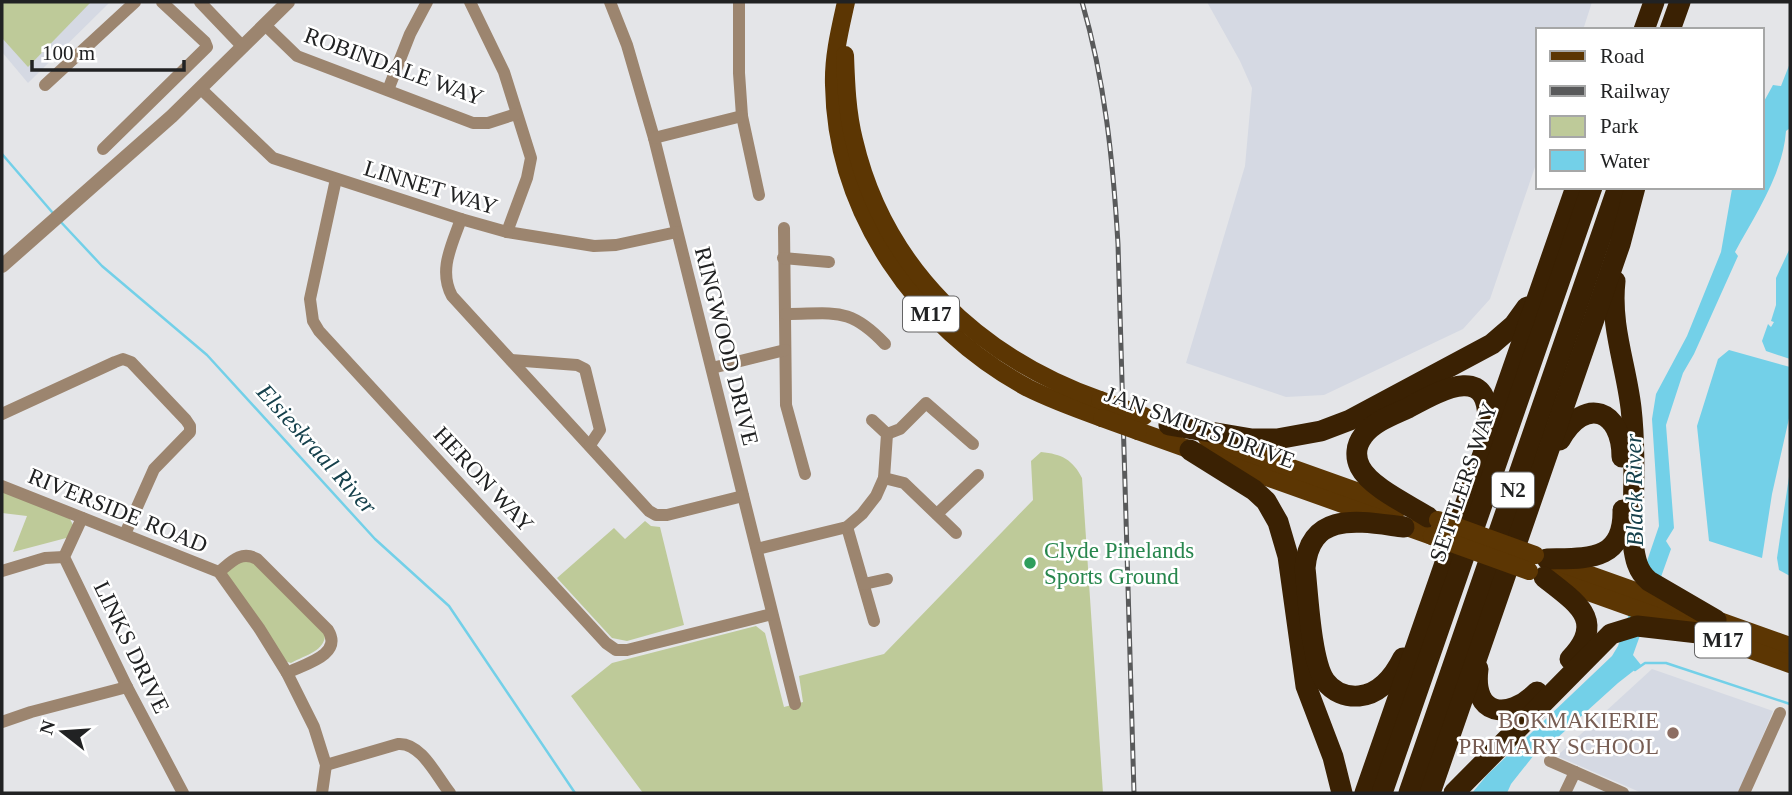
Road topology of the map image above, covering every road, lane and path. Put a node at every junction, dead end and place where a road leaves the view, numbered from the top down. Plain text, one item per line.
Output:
1 (135, 2) edge
2 (162, 2) edge
3 (200, 2) edge
4 (288, 2) edge
5 (427, 2) edge
6 (470, 2) edge
7 (610, 2) edge
8 (739, 2) edge
9 (846, 2) edge
10 (1654, 2) edge
11 (1680, 2) edge
12 (265, 25) junction
13 (1645, 28) edge
14 (1671, 28) edge
15 (243, 47) junction
16 (45, 85) dead end
17 (201, 89) junction
18 (388, 90) junction
19 (516, 114) junction
20 (741, 117) junction
21 (654, 138) junction
22 (103, 149) dead end
23 (336, 179) junction
24 (1575, 189) edge
25 (1591, 189) edge
26 (1617, 189) edge
27 (1634, 189) edge
28 (759, 195) dead end
29 (461, 219) junction
30 (784, 228) dead end
31 (507, 232) junction
32 (677, 232) junction
33 (1620, 244) junction
34 (783, 258) junction
35 (829, 262) dead end
36 (2, 266) edge
37 (1545, 276) junction
38 (786, 314) junction
39 (885, 344) dead end
40 (785, 350) junction
41 (510, 360) junction
42 (712, 368) junction
43 (2, 414) edge
44 (872, 420) dead end
45 (1141, 424) junction
46 (1169, 425) junction
47 (887, 434) junction
48 (973, 444) dead end
49 (590, 445) junction
50 (1485, 445) junction
51 (1190, 450) junction
52 (805, 474) dead end
53 (978, 475) dead end
54 (884, 478) junction
55 (1539, 482) junction
56 (2, 486) edge
57 (743, 496) junction
58 (937, 514) junction
59 (82, 518) junction
60 (1433, 524) junction
61 (847, 527) junction
62 (1404, 527) junction
63 (956, 533) dead end
64 (125, 534) junction
65 (757, 549) junction
66 (64, 557) junction
67 (1539, 565) junction
68 (2, 571) edge
69 (219, 572) junction
70 (887, 579) dead end
71 (864, 584) junction
72 (1631, 588) junction
73 (1433, 597) junction
74 (1656, 608) junction
75 (772, 614) junction
76 (874, 621) dead end
77 (1712, 627) junction
78 (1790, 646) edge
79 (1481, 650) junction
80 (1790, 664) edge
81 (287, 673) junction
82 (127, 687) junction
83 (795, 704) dead end
84 (1780, 713) dead end
85 (2, 722) edge
86 (1550, 761) dead end
87 (326, 765) junction
88 (1575, 772) junction
89 (183, 793) edge
90 (322, 793) edge
91 (450, 793) edge
92 (1342, 793) edge
93 (1365, 793) edge
94 (1382, 793) edge
95 (1409, 793) edge
96 (1430, 793) edge
97 (1454, 793) edge
98 (1565, 793) edge
99 (1623, 793) edge
100 (1745, 793) edge

1 - 16 street
2 - 22 street
3 - 15 street
4 - 12 street
5 - 18 street
6 - 19 street
7 - 21 street, RINGWOOD DRIVE
8 - 20 street
9 - 45 main road, JAN SMUTS DRIVE / M17, bridge
10 - 13 highway
11 - 14 highway
12 - 15 street
12 - 18 street, ROBINDALE WAY
15 - 17 street
17 - 23 street, LINNET WAY
17 - 36 street
18 - 19 street, ROBINDALE WAY
19 - 31 street
20 - 21 street
20 - 28 street
21 - 32 street, RINGWOOD DRIVE
23 - 29 street, LINNET WAY
23 - 75 street, HERON WAY
24 - 37 highway
25 - 94 highway, SETTLERS WAY / N2
26 - 95 highway, N2
27 - 33 highway
29 - 31 street, LINNET WAY
29 - 41 street
30 - 34 street
31 - 32 street, LINNET WAY
32 - 42 street, RINGWOOD DRIVE
33 - 55 highway
33 - 72 highway
34 - 35 street
34 - 38 street
37 - 46 highway
37 - 50 highway
38 - 39 street
38 - 40 street
40 - 42 street
40 - 52 street
41 - 49 street
41 - 49 street
42 - 57 street, RINGWOOD DRIVE
43 - 64 street
44 - 47 street
45 - 46 main road, JAN SMUTS DRIVE / M17
45 - 51 main road, JAN SMUTS DRIVE / M17
46 - 60 main road, JAN SMUTS DRIVE / M17
47 - 48 street
47 - 54 street
49 - 57 street
50 - 60 highway
50 - 73 highway
51 - 62 main road, JAN SMUTS DRIVE / M17
51 - 92 highway
53 - 58 street
54 - 58 street
54 - 61 street
55 - 67 highway
55 - 79 highway
56 - 59 street, RIVERSIDE ROAD
57 - 65 street, RINGWOOD DRIVE
58 - 63 street
59 - 64 street, RIVERSIDE ROAD
59 - 66 street
60 - 62 main road, JAN SMUTS DRIVE / M17
60 - 67 main road, JAN SMUTS DRIVE / M17, bridge
61 - 65 street
61 - 71 street
62 - 73 highway
64 - 69 street, RIVERSIDE ROAD
65 - 75 street, RINGWOOD DRIVE
66 - 68 street
66 - 82 street, LINKS DRIVE
67 - 72 main road, JAN SMUTS DRIVE / M17
67 - 79 highway
69 - 81 street, RIVERSIDE ROAD
69 - 81 street, RIVERSIDE ROAD
70 - 71 street
71 - 76 street
72 - 74 highway
72 - 74 main road, JAN SMUTS DRIVE / M17
73 - 93 highway
74 - 77 highway
74 - 77 highway
74 - 97 highway
75 - 83 street, RINGWOOD DRIVE
77 - 78 main road, M17
77 - 80 main road, M17
79 - 96 highway
81 - 87 street, RIVERSIDE ROAD
82 - 85 street
82 - 89 street, LINKS DRIVE
84 - 100 street
86 - 88 street
87 - 90 street, RIVERSIDE ROAD
87 - 91 street
88 - 98 street
88 - 99 street

